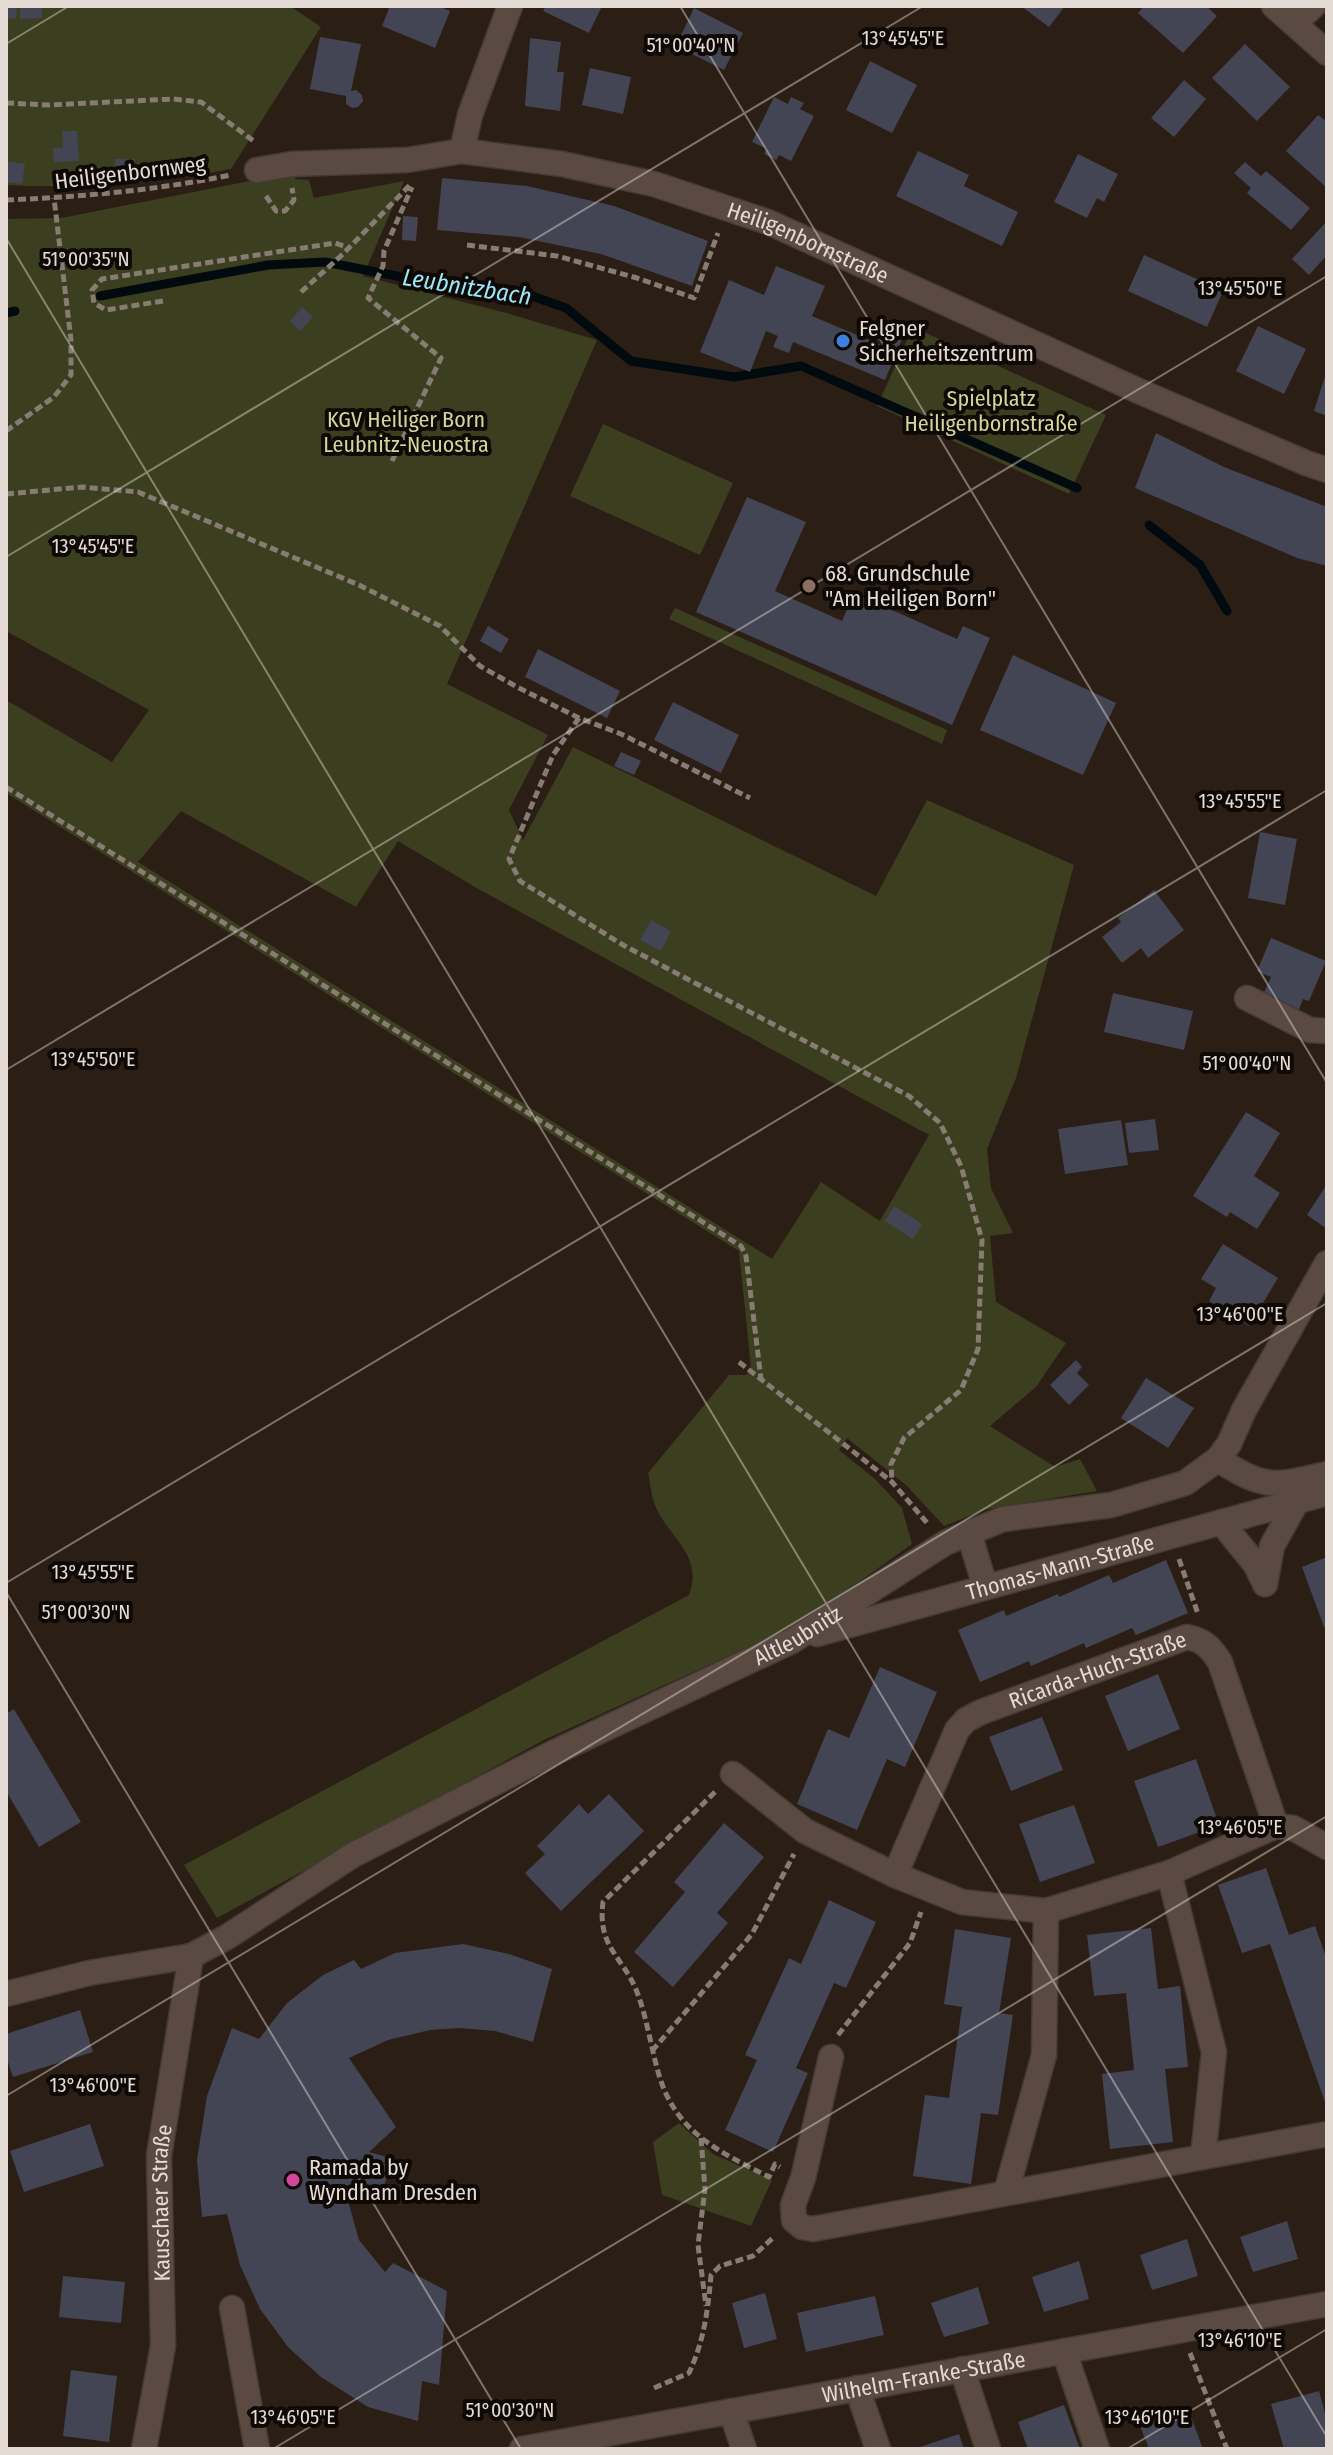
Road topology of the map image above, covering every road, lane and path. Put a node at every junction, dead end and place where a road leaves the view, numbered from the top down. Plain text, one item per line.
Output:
1 (510, 6) edge
2 (1274, 6) edge
3 (1313, 6) edge
4 (1295, 23) junction
5 (1327, 53) edge
6 (6, 103) edge
7 (261, 144) dead end
8 (462, 151) junction
9 (257, 170) joint
10 (54, 198) junction
11 (6, 200) edge
12 (728, 207) junction
13 (467, 245) dead end
14 (349, 248) junction
15 (301, 292) dead end
16 (163, 301) dead end
17 (6, 431) edge
18 (392, 461) dead end
19 (1327, 470) edge
20 (6, 494) edge
21 (579, 718) junction
22 (6, 787) edge
23 (750, 798) dead end
24 (1247, 998) dead end
25 (1327, 1031) edge
26 (1327, 1263) edge
27 (739, 1362) dead end
28 (761, 1379) junction
29 (1218, 1459) junction
30 (1327, 1474) edge
31 (892, 1482) junction
32 (1327, 1493) edge
33 (1297, 1501) junction
34 (1221, 1522) junction
35 (969, 1533) junction
36 (945, 1543) junction
37 (1182, 1568) dead end
38 (985, 1586) junction
39 (1200, 1639) junction
40 (792, 1641) junction
41 (733, 1774) joint
42 (1276, 1826) junction
43 (1327, 1847) edge
44 (790, 1861) dead end
45 (1169, 1873) junction
46 (895, 1875) junction
47 (1046, 1911) junction
48 (918, 1921) dead end
49 (191, 1956) junction
50 (6, 1994) edge
51 (833, 2050) joint
52 (652, 2051) junction
53 (1327, 2134) edge
54 (701, 2138) junction
55 (1203, 2157) junction
56 (769, 2177) dead end
57 (1006, 2193) junction
58 (794, 2220) junction
59 (1327, 2304) edge
60 (232, 2308) dead end
61 (707, 2319) junction
62 (1182, 2330) junction
63 (1064, 2351) junction
64 (962, 2369) junction
65 (654, 2388) dead end
66 (857, 2388) junction
67 (731, 2411) junction
68 (144, 2449) edge
69 (257, 2449) edge
70 (522, 2449) edge
71 (744, 2449) edge
72 (878, 2449) edge
73 (988, 2449) edge
74 (1097, 2449) edge
75 (1227, 2449) edge

1 - 8 street
2 - 4 street
3 - 4 street
4 - 5 street
6 - 7 path
8 - 9 street, Heiligenbornstraße
8 - 12 street, Heiligenbornstraße
9 - 10 path, Heiligenbornweg
10 - 11 path, Heiligenbornweg
10 - 17 path
12 - 13 path
12 - 19 street, Heiligenbornstraße
14 - 15 path
14 - 16 path
14 - 18 path
20 - 21 path
21 - 23 path
21 - 31 path
22 - 28 path
24 - 25 street
26 - 29 street, Altleubnitz
27 - 28 path
28 - 31 path
29 - 30 street
29 - 35 street, Altleubnitz
31 - 36 path
32 - 33 street, Thomas-Mann-Straße
33 - 34 street, Thomas-Mann-Straße
33 - 34 street
34 - 38 street, Thomas-Mann-Straße
35 - 36 street, Altleubnitz
35 - 38 street
36 - 40 street, Altleubnitz
37 - 39 path
38 - 40 street, Thomas-Mann-Straße
39 - 42 street, Ricarda-Huch-Straße
39 - 46 street, Ricarda-Huch-Straße
40 - 49 street, Altleubnitz
41 - 46 street
41 - 52 path
42 - 43 street
42 - 45 street
44 - 52 path
45 - 47 street
45 - 55 street
46 - 47 street
47 - 57 street
48 - 51 path
49 - 50 street, Altleubnitz
49 - 68 street, Kauschaer Straße
51 - 58 street
52 - 54 path
53 - 55 street
54 - 56 path
54 - 61 path
55 - 57 street
57 - 58 street
58 - 61 path
59 - 62 street, Wilhelm-Franke-Straße
60 - 69 street
61 - 65 path
62 - 63 street, Wilhelm-Franke-Straße
62 - 75 path
63 - 64 street, Wilhelm-Franke-Straße
63 - 74 street
64 - 66 street, Wilhelm-Franke-Straße
64 - 73 street
66 - 67 street, Wilhelm-Franke-Straße
66 - 72 street
67 - 70 street, Wilhelm-Franke-Straße
67 - 71 street

